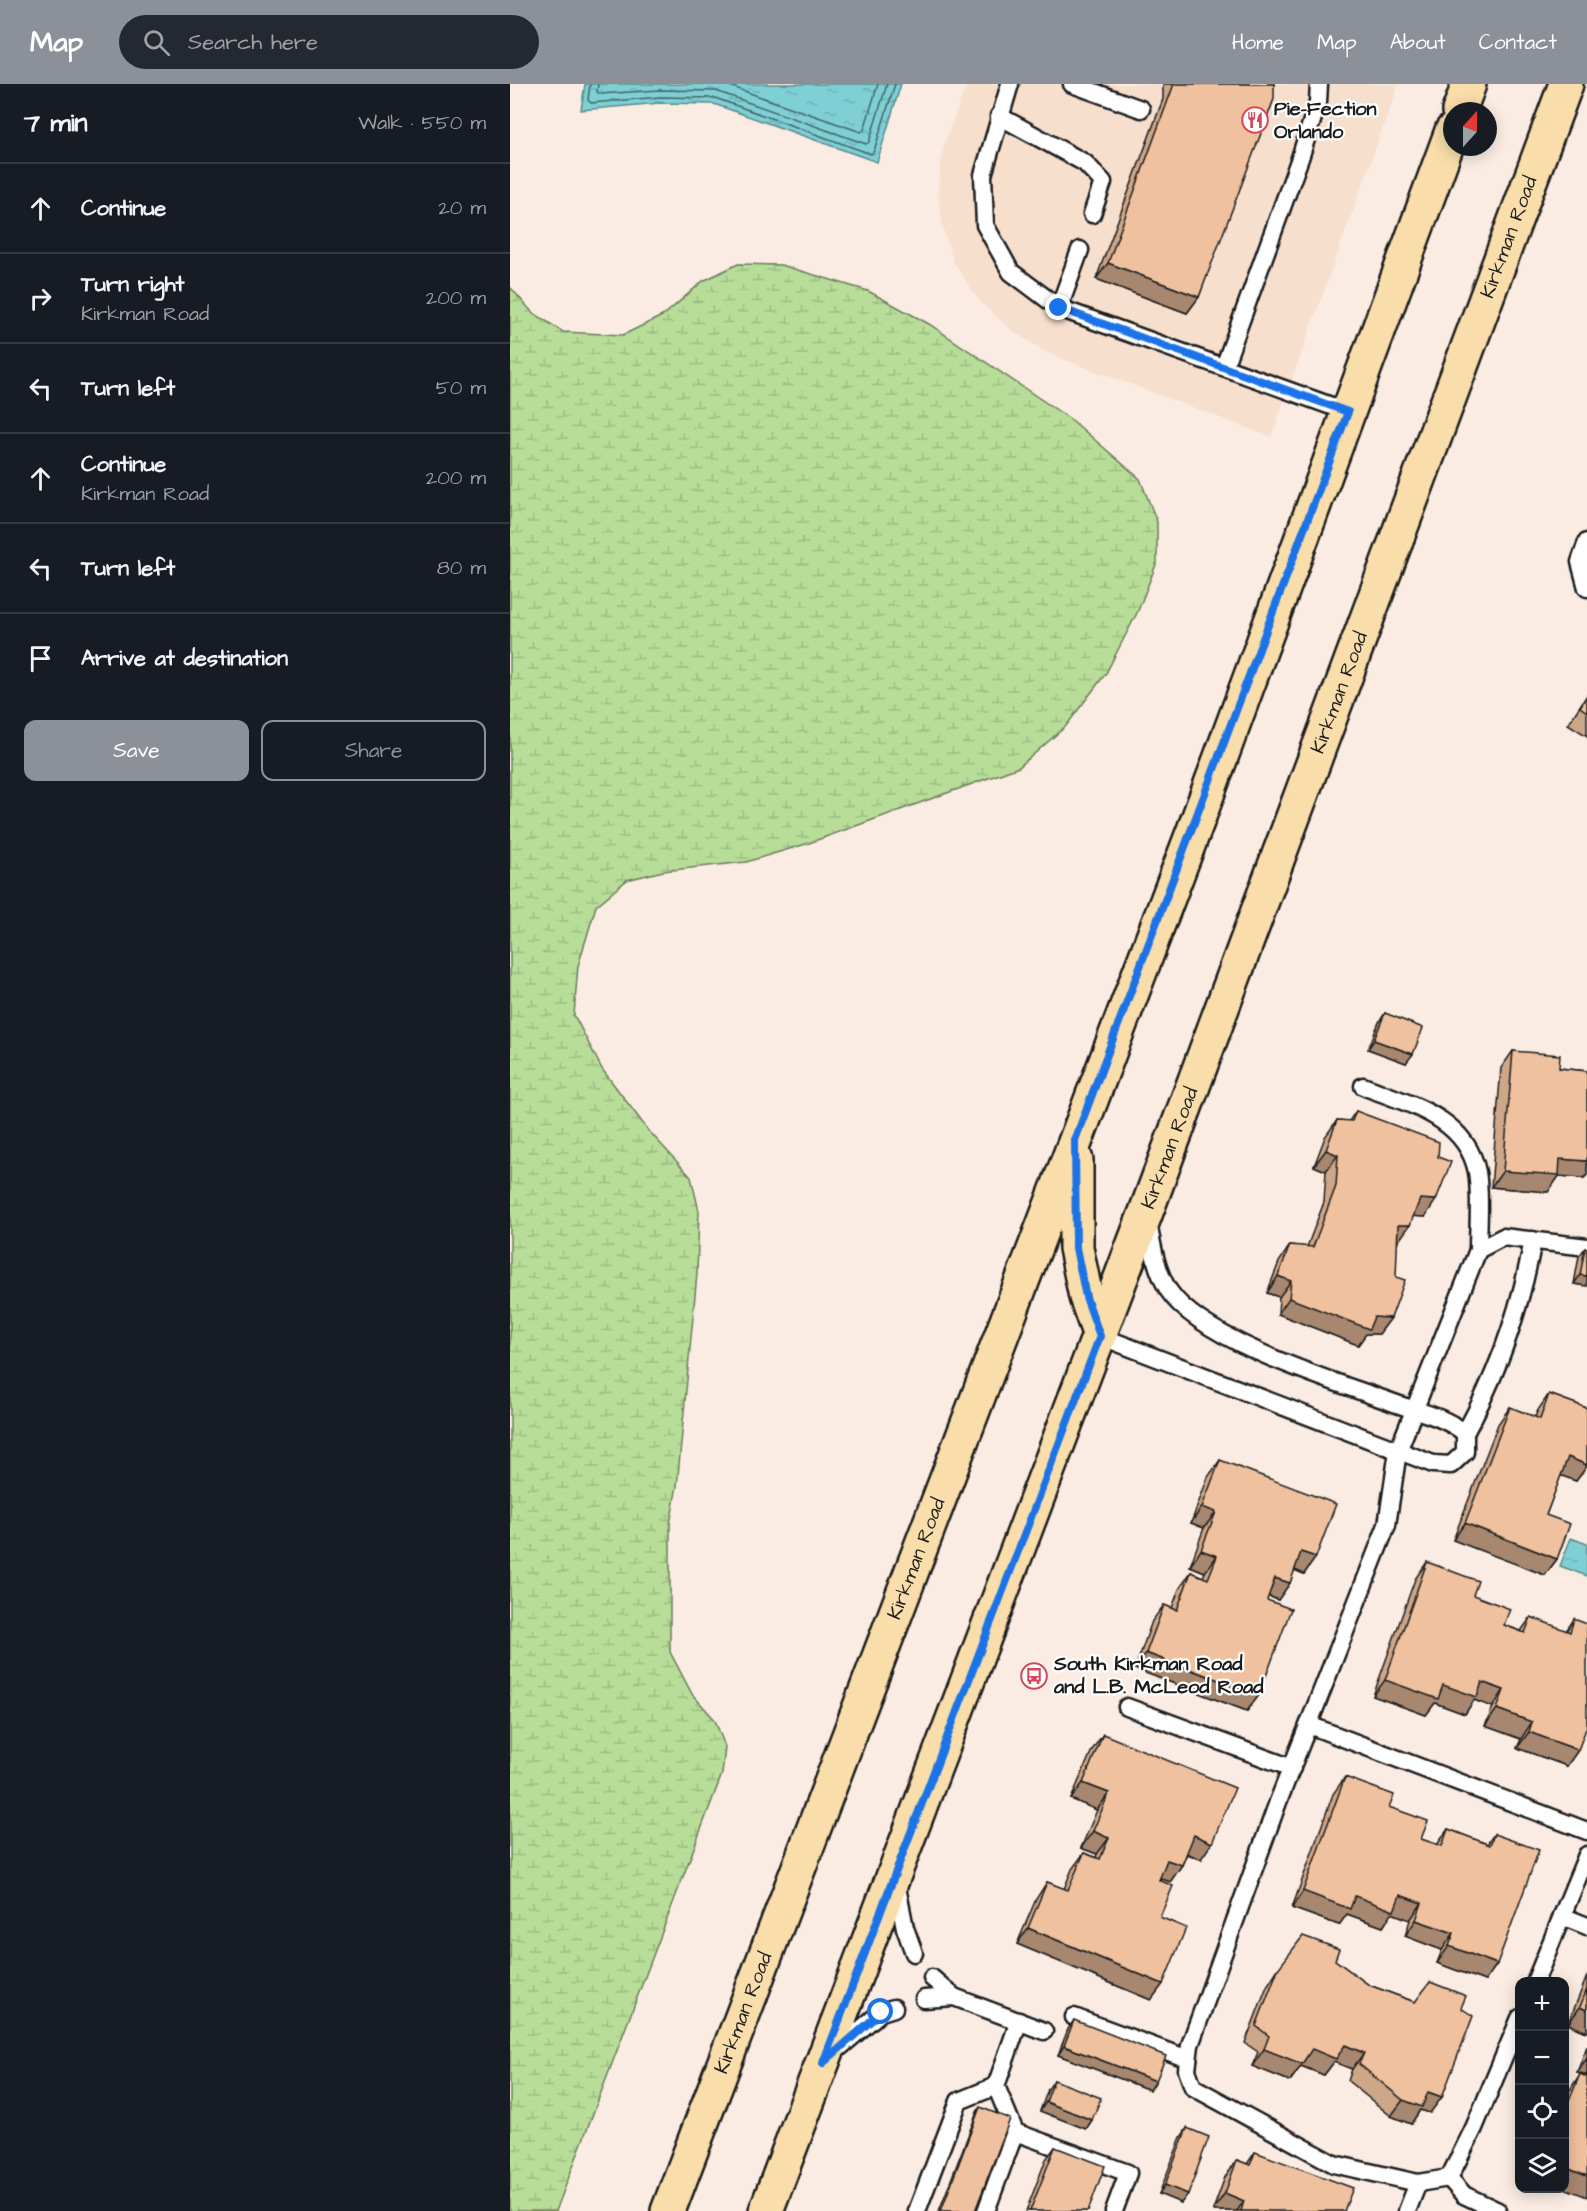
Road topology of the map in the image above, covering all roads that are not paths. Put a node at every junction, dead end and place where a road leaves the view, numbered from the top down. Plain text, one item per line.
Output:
1 (1010, 84) edge
2 (1072, 84) edge
3 (1319, 84) edge
4 (1469, 84) edge
5 (1566, 84) edge
6 (1462, 102) edge
7 (1141, 110) dead end
8 (999, 116) junction
9 (1443, 154) edge
10 (1092, 214) dead end
11 (1080, 250) dead end
12 (1059, 308) junction
13 (1224, 367) junction
14 (1348, 412) junction
15 (1587, 542) edge
16 (1587, 588) edge
17 (1363, 1086) dead end
18 (1075, 1140) junction
19 (1146, 1212) junction
20 (1533, 1240) junction
21 (1587, 1246) edge
22 (1478, 1250) junction
23 (1100, 1336) junction
24 (1414, 1410) junction
25 (1465, 1433) junction
26 (1398, 1451) junction
27 (1127, 1707) dead end
28 (1309, 1725) junction
29 (1292, 1768) junction
30 (1587, 1831) edge
31 (1587, 1855) edge
32 (895, 1874) junction
33 (1562, 1916) junction
34 (1587, 1926) edge
35 (914, 1953) dead end
36 (1537, 1977) edge
37 (932, 1978) dead end
38 (954, 1997) junction
39 (924, 1999) dead end
40 (894, 2008) dead end
41 (1074, 2017) dead end
42 (1019, 2021) junction
43 (1515, 2030) edge
44 (1044, 2031) dead end
45 (1188, 2059) junction
46 (823, 2063) junction
47 (996, 2086) junction
48 (1015, 2132) junction
49 (1449, 2178) junction
50 (1418, 2183) junction
51 (668, 2211) edge
52 (766, 2211) edge
53 (917, 2211) edge
54 (986, 2211) edge
55 (1114, 2211) edge
56 (1407, 2211) edge
57 (1498, 2211) edge

1 - 8 lane
2 - 7 lane
3 - 13 lane
4 - 6 main road
5 - 19 main road, Kirkman Road
8 - 10 lane
8 - 12 lane
9 - 14 main road, Kirkman Road
11 - 12 lane
12 - 13 lane
13 - 14 lane
14 - 18 main road, Kirkman Road
15 - 16 lane
17 - 22 lane
18 - 23 main road
18 - 51 main road, Kirkman Road
19 - 23 main road, Kirkman Road
19 - 24 lane
20 - 21 lane
20 - 22 lane
20 - 25 lane
22 - 24 lane
23 - 26 lane
23 - 32 main road, Kirkman Road
24 - 25 lane
24 - 26 lane
25 - 26 lane
26 - 28 lane
27 - 29 lane
28 - 29 lane
28 - 30 lane
29 - 45 lane
31 - 33 lane
32 - 35 lane
32 - 46 main road, Kirkman Road
33 - 34 lane
33 - 36 lane
37 - 38 lane
38 - 39 lane
38 - 42 lane
40 - 46 lane
41 - 45 lane
42 - 44 lane
42 - 47 lane
43 - 49 lane
45 - 50 lane
46 - 52 main road, Kirkman Road
47 - 48 lane
47 - 53 lane
48 - 54 lane
48 - 55 lane
49 - 50 lane
49 - 57 lane
50 - 56 lane

